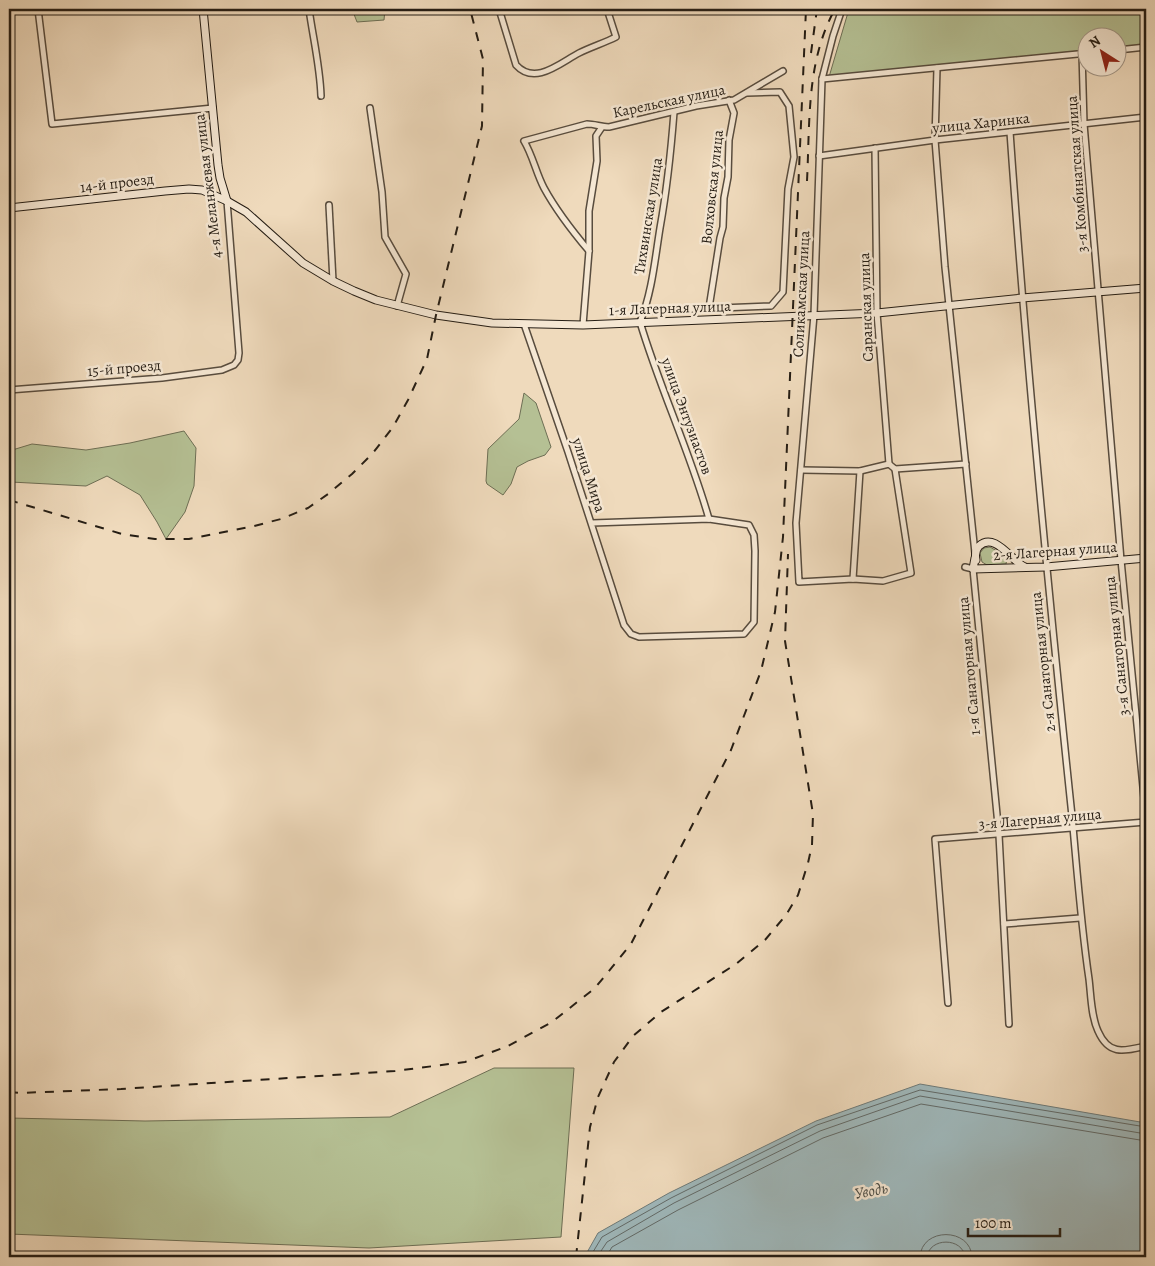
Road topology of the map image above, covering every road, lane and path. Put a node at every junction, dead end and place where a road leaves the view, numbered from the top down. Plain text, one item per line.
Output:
1 (38, 9) edge
2 (203, 9) edge
3 (309, 9) edge
4 (499, 9) edge
5 (607, 9) edge
6 (842, 9) edge
7 (1146, 47) edge
8 (1128, 49) edge
9 (1078, 54) edge
10 (937, 68) junction
11 (783, 71) dead end
12 (1085, 78) edge
13 (822, 79) junction
14 (746, 93) junction
15 (321, 96) dead end
16 (729, 100) junction
17 (213, 108) junction
18 (370, 108) dead end
19 (674, 112) junction
20 (1146, 117) edge
21 (1084, 124) junction
22 (602, 127) junction
23 (1010, 132) junction
24 (935, 140) junction
25 (875, 148) junction
26 (819, 156) junction
27 (227, 201) junction
28 (329, 205) dead end
29 (9, 208) edge
30 (589, 251) junction
31 (333, 281) junction
32 (1146, 288) edge
33 (1098, 292) junction
34 (1022, 298) junction
35 (397, 306) junction
36 (950, 307) junction
37 (710, 308) junction
38 (645, 311) junction
39 (876, 314) junction
40 (814, 315) junction
41 (640, 322) junction
42 (524, 324) junction
43 (583, 325) junction
44 (238, 360) joint
45 (9, 390) edge
46 (889, 464) junction
47 (966, 464) junction
48 (895, 469) junction
49 (801, 470) junction
50 (860, 471) junction
51 (709, 519) junction
52 (592, 523) junction
53 (975, 558) junction
54 (1146, 558) edge
55 (1121, 560) junction
56 (965, 567) dead end
57 (1026, 567) junction
58 (1046, 567) junction
59 (973, 569) junction
60 (988, 569) junction
61 (853, 579) junction
62 (1146, 818) edge
63 (1146, 822) edge
64 (1073, 830) junction
65 (999, 835) junction
66 (1080, 918) junction
67 (1004, 924) junction
68 (948, 1003) dead end
69 (1009, 1024) dead end
70 (1146, 1046) edge

1 - 17 street
2 - 17 main road, 4-я Меланжевая улица
3 - 15 street
4 - 5 street
6 - 13 street, Соликамская улица
7 - 8 street
9 - 10 street
10 - 13 street
10 - 24 street, 1-я Санаторная улица
11 - 14 street, Карельская улица
12 - 21 street, 3-я Комбинатская улица
13 - 26 street, Соликамская улица
14 - 16 street, Карельская улица
14 - 37 street
16 - 19 street, Карельская улица
16 - 37 street, Волховская улица
17 - 27 main road, 4-я Меланжевая улица
18 - 35 street
19 - 22 street, Карельская улица
19 - 38 street, Тихвинская улица
20 - 21 street, улица Харинка
21 - 23 street, улица Харинка
21 - 33 street, 3-я Комбинатская улица
22 - 30 street
22 - 30 street, Карельская улица
23 - 24 street, улица Харинка
23 - 34 street, 2-я Санаторная улица
24 - 25 street, улица Харинка
24 - 36 street, 1-я Санаторная улица
25 - 26 street, улица Харинка
25 - 39 street, Саранская улица
26 - 40 street, Соликамская улица
27 - 29 main road, 14-й проезд
27 - 31 main road, 1-я Лагерная улица
27 - 44 street, 4-я Меланжевая улица
28 - 31 street
30 - 43 street
31 - 35 main road, 1-я Лагерная улица
32 - 33 main road, 1-я Лагерная улица
33 - 34 main road, 1-я Лагерная улица
33 - 55 street, 3-я Санаторная улица
34 - 36 main road, 1-я Лагерная улица
34 - 58 street, 2-я Санаторная улица
35 - 42 main road, 1-я Лагерная улица
36 - 39 main road, 1-я Лагерная улица
36 - 47 street, 1-я Санаторная улица
37 - 38 street
38 - 41 street, Тихвинская улица
39 - 40 main road, 1-я Лагерная улица
39 - 46 street, Саранская улица
40 - 41 main road, 1-я Лагерная улица
40 - 49 street, Соликамская улица
41 - 43 main road, 1-я Лагерная улица
41 - 51 street, улица Энтузиастов
42 - 43 main road, 1-я Лагерная улица
42 - 52 street, улица Мира
44 - 45 street, 15-й проезд
46 - 48 street
46 - 50 street
47 - 48 street
47 - 53 street, 1-я Санаторная улица
48 - 61 street
49 - 50 street
49 - 61 street, Соликамская улица
50 - 61 street
51 - 52 street
51 - 52 street, улица Мира
53 - 57 main road
53 - 59 main road, 1-я Санаторная улица
53 - 60 main road
54 - 55 main road, 2-я Лагерная улица
55 - 58 main road, 2-я Лагерная улица
55 - 62 street, 3-я Санаторная улица
56 - 59 street, 2-я Лагерная улица
57 - 58 main road, 2-я Лагерная улица
57 - 60 main road, 2-я Лагерная улица
58 - 64 street, 2-я Санаторная улица
59 - 60 main road, 2-я Лагерная улица
59 - 65 street, 1-я Санаторная улица
63 - 64 street, 3-я Лагерная улица
64 - 65 street, 3-я Лагерная улица
64 - 66 street, 2-я Санаторная улица
65 - 67 street, 1-я Санаторная улица
65 - 68 street, 3-я Лагерная улица
66 - 67 street
66 - 70 street, 2-я Санаторная улица
67 - 69 street, 1-я Санаторная улица

